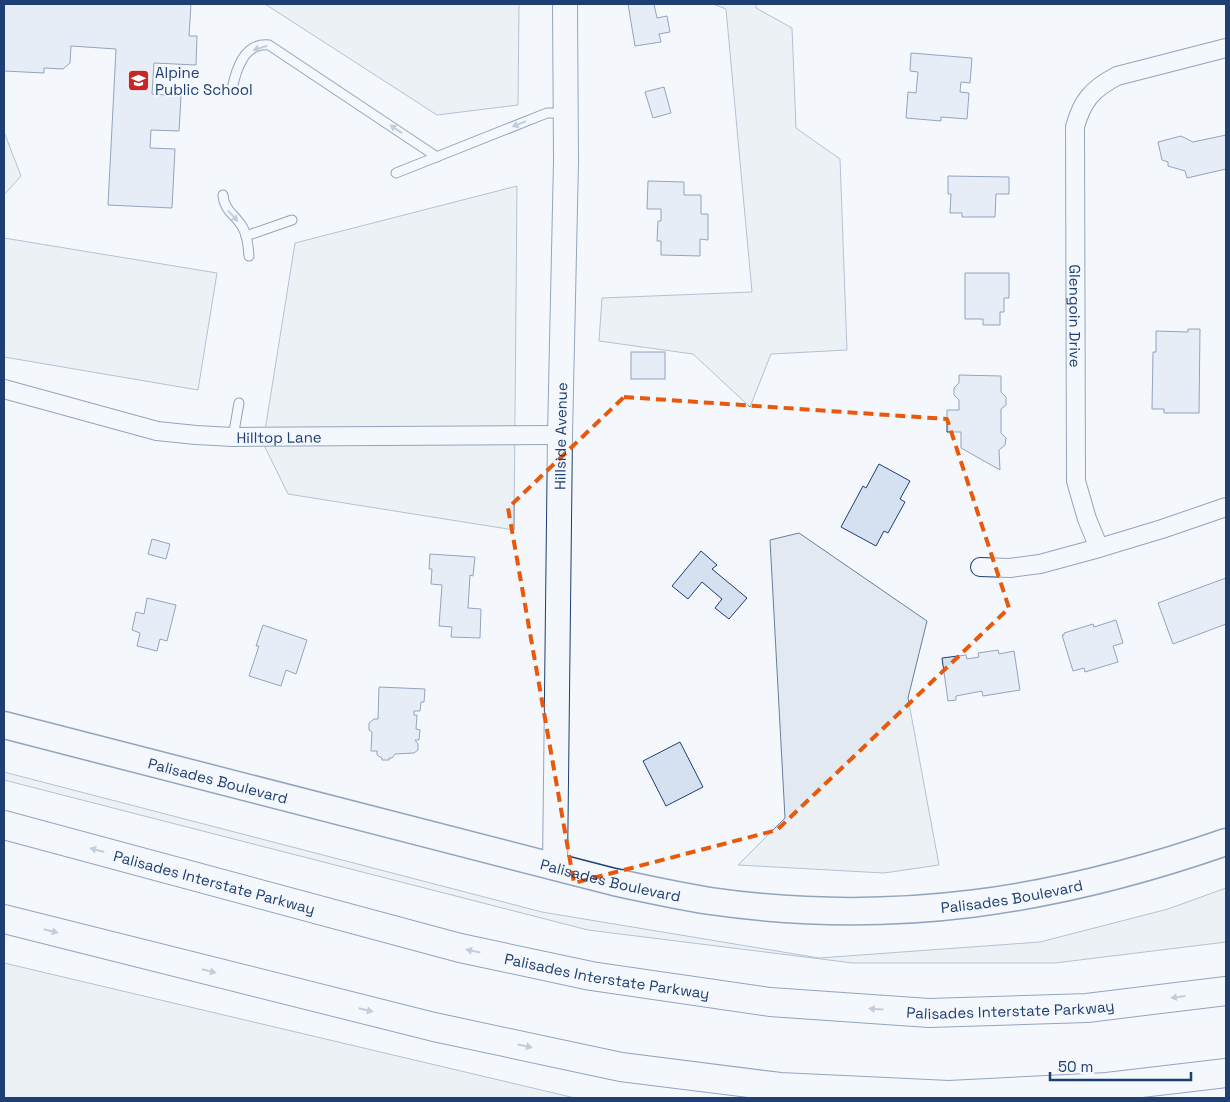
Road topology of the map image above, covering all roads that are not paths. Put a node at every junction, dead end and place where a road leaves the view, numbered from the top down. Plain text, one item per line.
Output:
1 (566, 4) edge
2 (1226, 48) edge
3 (232, 89) dead end
4 (566, 113) junction
5 (437, 157) junction
6 (396, 172) dead end
7 (223, 195) dead end
8 (292, 220) dead end
9 (246, 236) junction
10 (249, 256) dead end
11 (4, 389) edge
12 (239, 403) dead end
13 (560, 435) junction
14 (233, 437) junction
15 (1226, 507) edge
16 (1099, 548) junction
17 (980, 567) dead end
18 (4, 725) edge
19 (4, 825) edge
20 (1226, 842) edge
21 (555, 867) junction
22 (4, 919) edge
23 (1226, 991) edge
24 (1226, 1073) edge

1 - 4 main road, Hillside Avenue
2 - 16 street, Glengoin Drive
5 -> 3 lane
4 -> 5 lane
4 - 13 main road, Hillside Avenue
5 - 6 lane
7 -> 9 lane
8 - 9 lane
9 - 10 lane
11 - 14 street, Hilltop Lane
12 - 14 lane
13 - 14 street, Hilltop Lane
13 - 21 main road, Hillside Avenue
15 - 16 street
16 - 17 street
18 - 21 main road, Palisades Boulevard
23 -> 19 highway, Palisades Interstate Parkway
20 - 21 main road, Palisades Boulevard
22 -> 24 highway

